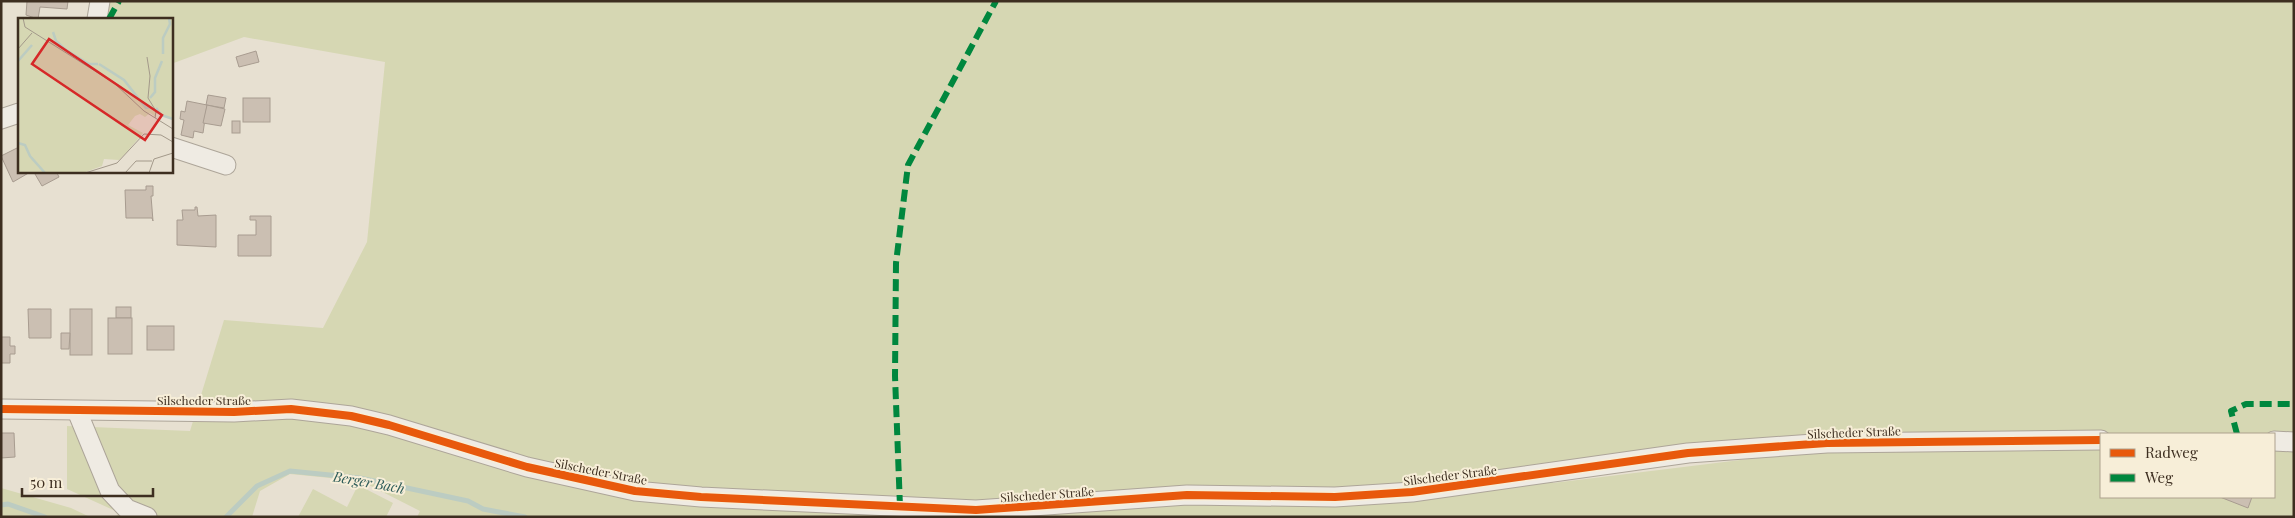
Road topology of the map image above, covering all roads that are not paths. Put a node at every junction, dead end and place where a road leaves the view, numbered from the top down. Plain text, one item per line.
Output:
1 (100, 1) edge
2 (97, 18) edge
3 (18, 113) edge
4 (1, 119) edge
5 (172, 147) edge
6 (226, 165) dead end
7 (1, 409) edge
8 (77, 411) junction
9 (2100, 440) edge
10 (2275, 441) edge
11 (2294, 442) edge
12 (147, 517) edge

1 - 2 street
3 - 4 street
5 - 6 street
7 - 8 street, Silscheder Straße
8 - 9 street, Silscheder Straße
8 - 12 street
10 - 11 street

